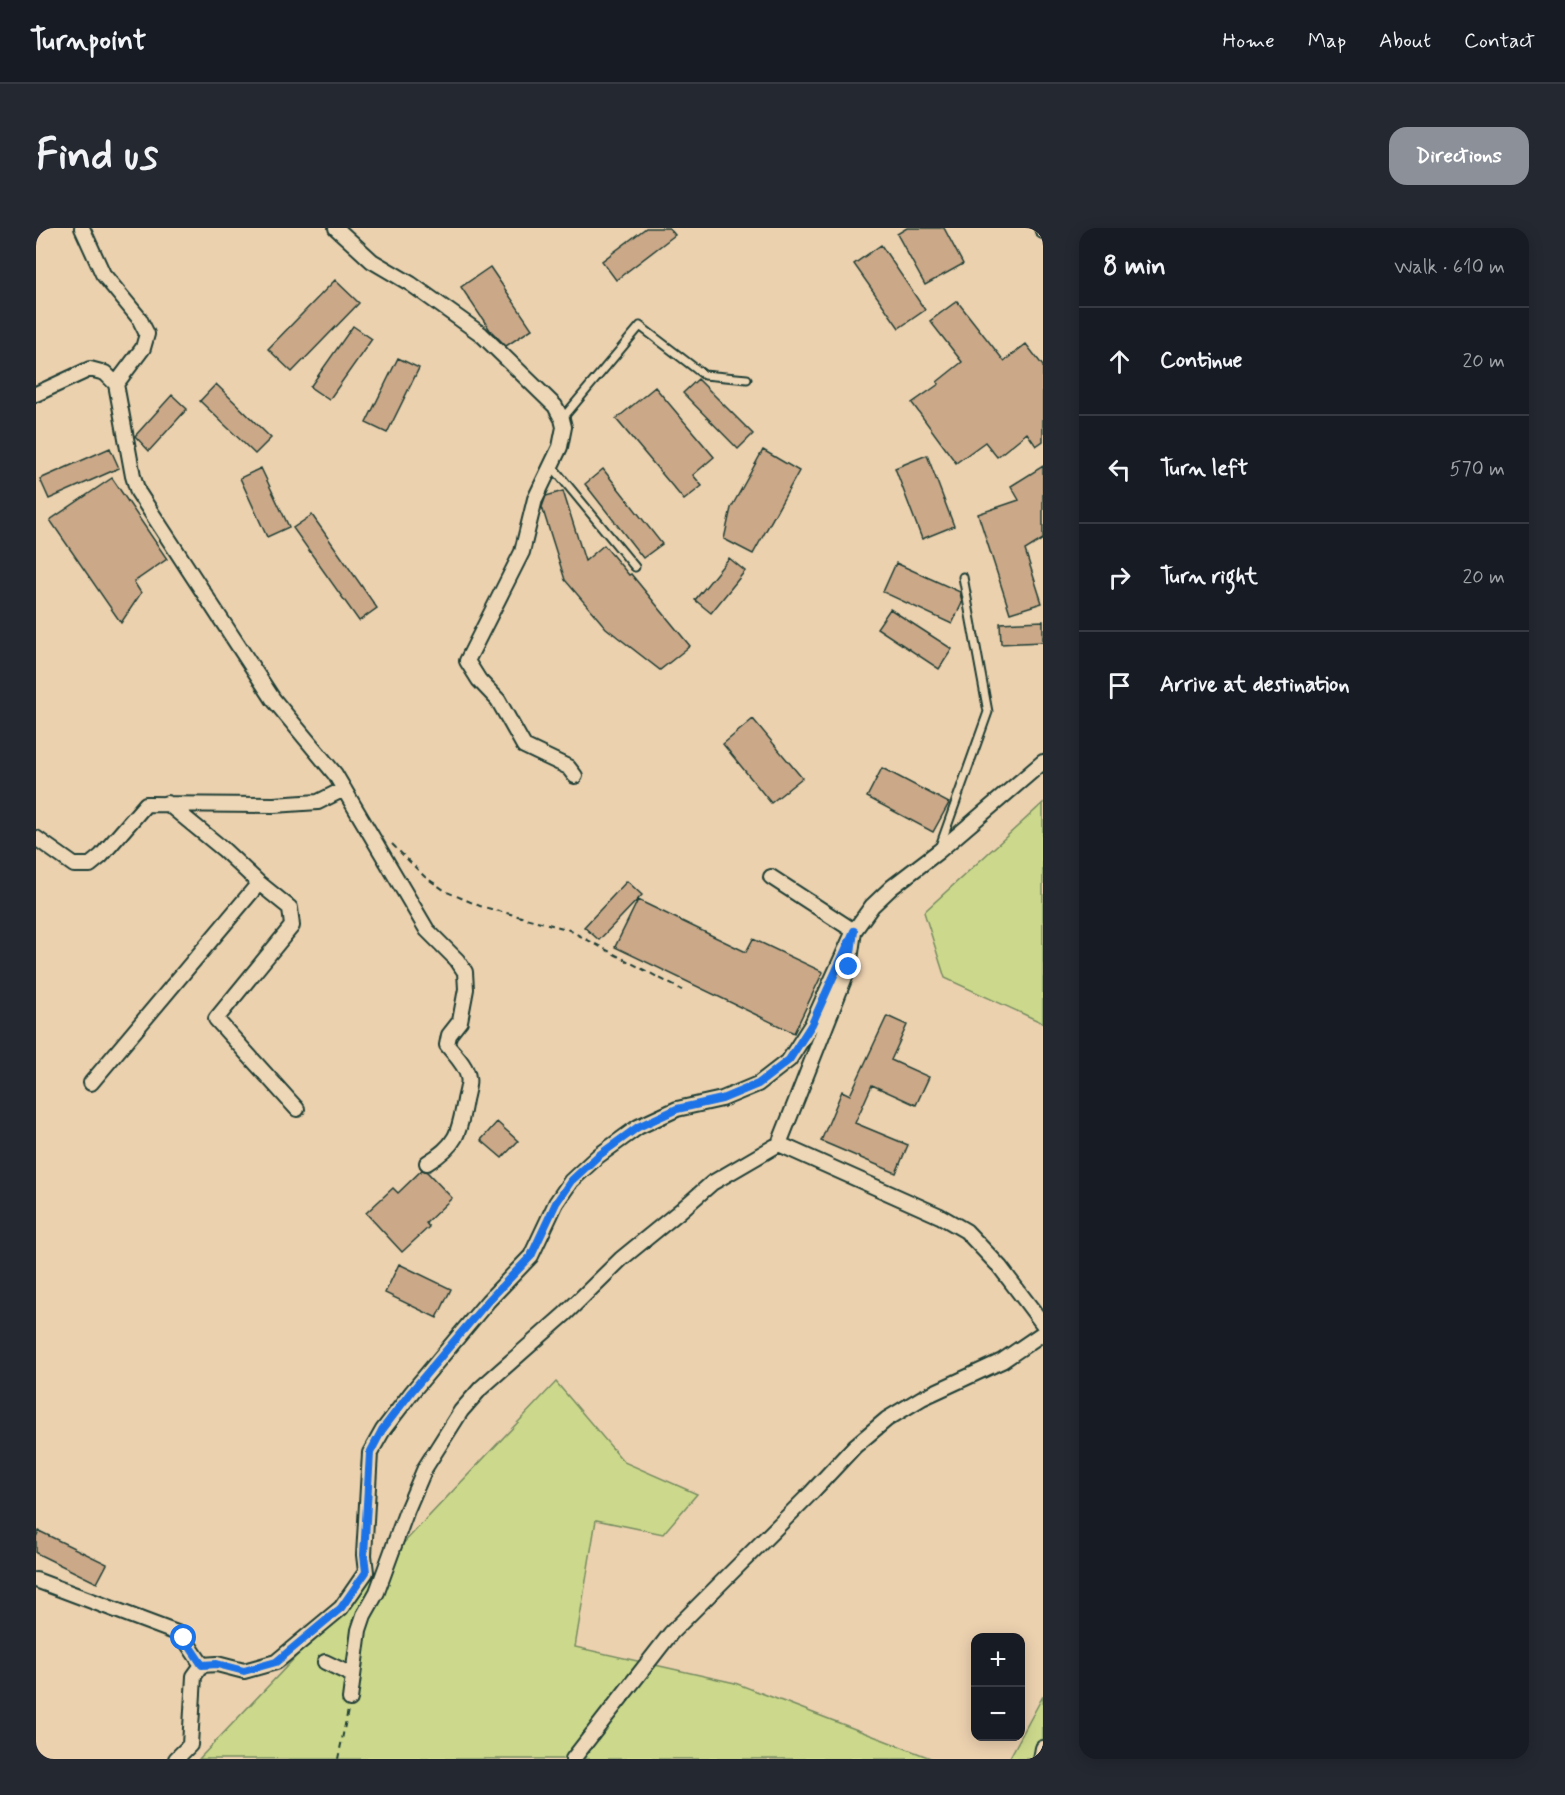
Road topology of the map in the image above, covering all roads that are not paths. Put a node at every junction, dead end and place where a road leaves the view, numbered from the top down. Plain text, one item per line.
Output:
1 (82, 228) edge
2 (336, 228) edge
3 (747, 379) dead end
4 (116, 384) junction
5 (36, 394) edge
6 (562, 418) junction
7 (551, 465) junction
8 (635, 567) dead end
9 (963, 577) dead end
10 (1043, 762) edge
11 (575, 776) dead end
12 (344, 789) junction
13 (167, 803) junction
14 (36, 838) edge
15 (939, 851) junction
16 (771, 877) dead end
17 (259, 883) junction
18 (854, 931) junction
19 (91, 1083) dead end
20 (297, 1109) dead end
21 (779, 1144) junction
22 (427, 1163) dead end
23 (1043, 1324) edge
24 (1043, 1333) edge
25 (36, 1580) edge
26 (325, 1662) dead end
27 (202, 1665) junction
28 (352, 1674) junction
29 (350, 1699) road end
30 (1043, 1748) edge
31 (176, 1759) edge
32 (573, 1759) edge
33 (1041, 1759) edge

1 - 4 street
2 - 6 street
3 - 6 lane
4 - 5 street
4 - 12 street
6 - 7 street
7 - 8 lane
7 - 11 street
9 - 15 lane
10 - 15 street
12 - 13 street
12 - 22 street
13 - 14 street
13 - 17 street
15 - 18 street
16 - 18 street
17 - 19 street
17 - 20 street
18 - 21 street
18 - 27 street
21 - 23 street
21 - 28 street
24 - 32 street
25 - 27 street
26 - 28 street
27 - 31 street
28 - 29 street
30 - 33 street

